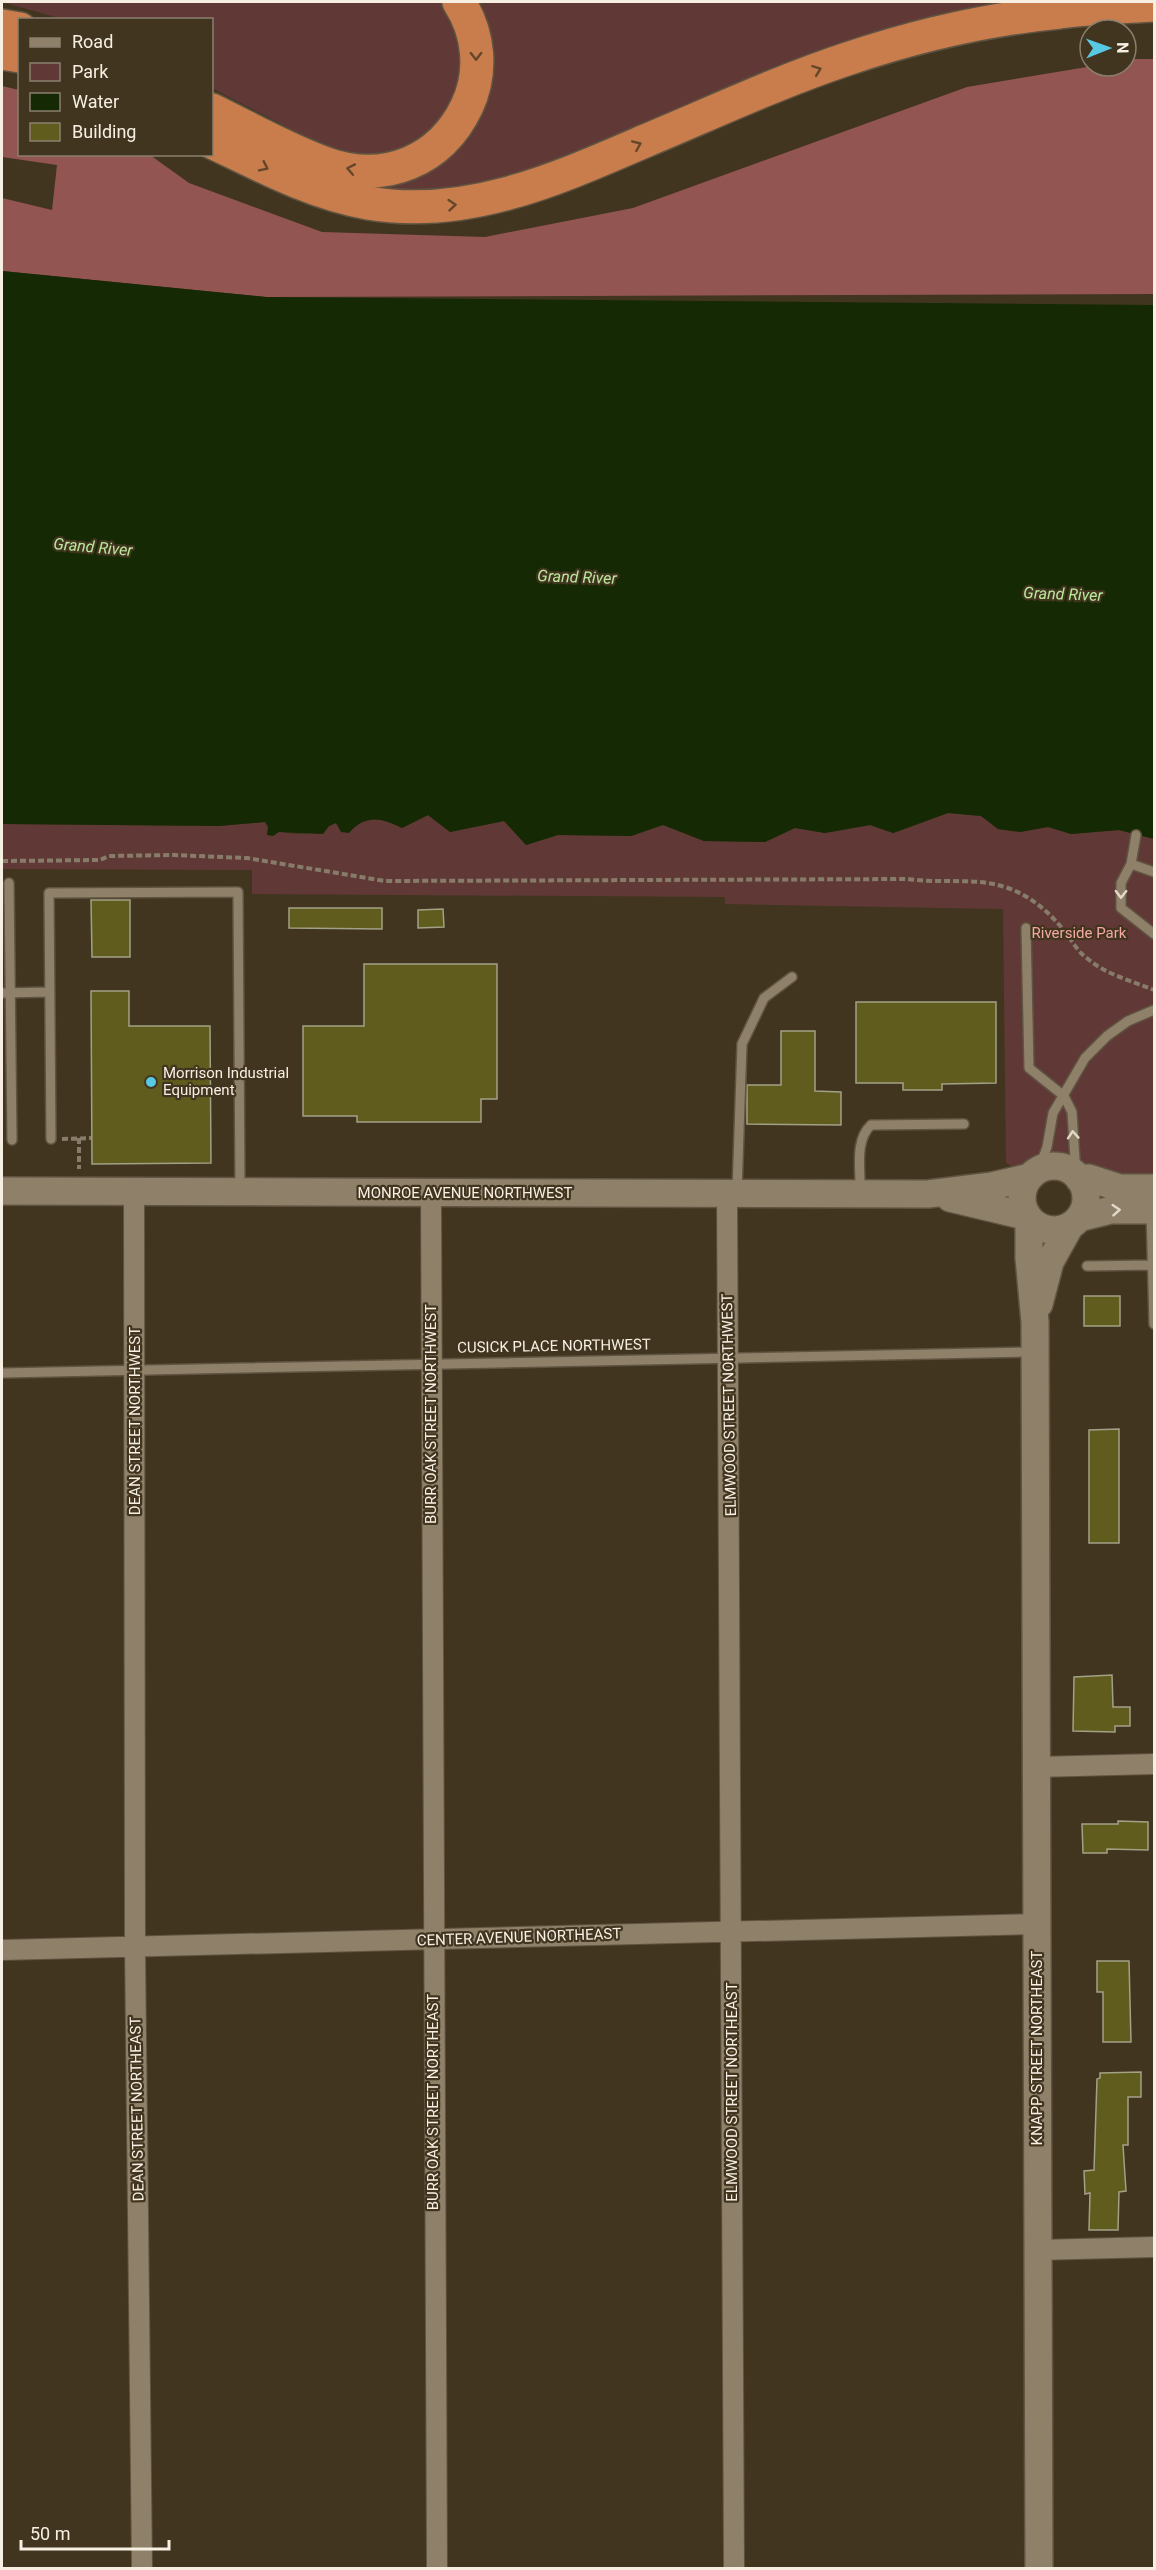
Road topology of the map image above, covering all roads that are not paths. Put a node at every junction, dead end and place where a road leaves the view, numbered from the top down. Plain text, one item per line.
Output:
1 (459, 2) edge
2 (1155, 5) edge
3 (2, 27) edge
4 (18, 29) edge
5 (2, 53) edge
6 (18, 56) edge
7 (213, 110) edge
8 (213, 142) edge
9 (1136, 835) dead end
10 (1131, 864) junction
11 (1155, 872) edge
12 (9, 883) dead end
13 (1026, 928) dead end
14 (1155, 934) edge
15 (792, 977) dead end
16 (50, 992) junction
17 (6, 993) edge
18 (1155, 1002) edge
19 (1155, 1010) edge
20 (1128, 1021) junction
21 (1064, 1096) junction
22 (964, 1124) dead end
23 (51, 1139) road end
24 (12, 1140) dead end
25 (1034, 1173) junction
26 (1078, 1177) junction
27 (2, 1191) edge
28 (134, 1192) junction
29 (240, 1192) junction
30 (431, 1193) junction
31 (732, 1193) junction
32 (860, 1194) junction
33 (928, 1194) junction
34 (1153, 1199) edge
35 (1028, 1216) junction
36 (1074, 1222) junction
37 (1152, 1265) junction
38 (1087, 1266) dead end
39 (1035, 1322) junction
40 (1155, 1324) edge
41 (1035, 1352) junction
42 (728, 1357) junction
43 (431, 1364) junction
44 (135, 1371) junction
45 (2, 1374) edge
46 (731, 1616) joint
47 (432, 1635) joint
48 (136, 1650) joint
49 (1155, 1764) edge
50 (1036, 1767) junction
51 (1037, 1924) junction
52 (732, 1931) junction
53 (432, 1940) junction
54 (135, 1948) junction
55 (2, 1950) edge
56 (1155, 2247) edge
57 (1038, 2250) junction
58 (142, 2568) edge
59 (437, 2568) edge
60 (734, 2568) edge
61 (1039, 2568) edge

1 -> 7 highway
8 -> 2 highway
3 - 4 highway
5 - 6 highway
9 - 10 lane
10 - 11 lane
10 -> 14 lane
12 - 17 lane
13 - 21 lane
15 - 31 lane
16 - 17 lane
16 - 23 lane
16 - 29 lane
17 - 24 lane
18 - 20 lane
19 - 20 lane
20 - 21 lane
21 - 25 lane
26 -> 21 lane
22 - 32 lane
25 - 26 main road
25 - 33 main road, MONROE AVENUE NORTHWEST
25 - 35 main road
26 - 34 main road
26 - 36 main road
27 - 28 main road, MONROE AVENUE NORTHWEST
28 - 29 main road, MONROE AVENUE NORTHWEST
28 - 44 street, DEAN STREET NORTHWEST
29 - 30 main road, MONROE AVENUE NORTHWEST
30 - 31 main road, MONROE AVENUE NORTHWEST
30 - 43 street, BURR OAK STREET NORTHWEST
31 - 32 main road, MONROE AVENUE NORTHWEST
31 - 42 street, ELMWOOD STREET NORTHWEST
32 - 33 main road, MONROE AVENUE NORTHWEST
33 - 35 main road, MONROE AVENUE NORTHWEST
36 -> 34 main road
34 - 37 lane
35 - 36 main road
35 - 39 main road
36 - 39 main road
37 - 38 lane
37 - 40 lane
39 - 41 main road, KNAPP STREET NORTHEAST
41 - 42 lane, CUSICK PLACE NORTHWEST
41 - 50 main road, KNAPP STREET NORTHEAST
42 - 43 lane, CUSICK PLACE NORTHWEST
42 - 46 street, ELMWOOD STREET NORTHWEST
43 - 44 lane, CUSICK PLACE NORTHWEST
43 - 47 street, BURR OAK STREET NORTHWEST
44 - 45 lane, CUSICK PLACE NORTHWEST
44 - 48 street, DEAN STREET NORTHWEST
46 - 52 street, ELMWOOD STREET NORTHEAST
47 - 53 street, BURR OAK STREET NORTHEAST
48 - 54 street, DEAN STREET NORTHEAST
49 - 50 street
50 - 51 main road, KNAPP STREET NORTHEAST
51 - 52 street, CENTER AVENUE NORTHEAST
51 - 57 main road, KNAPP STREET NORTHEAST
52 - 53 street, CENTER AVENUE NORTHEAST
52 - 60 street, ELMWOOD STREET NORTHEAST
53 - 54 street, CENTER AVENUE NORTHEAST
53 - 59 street, BURR OAK STREET NORTHEAST
54 - 55 street, CENTER AVENUE NORTHEAST
54 - 58 street, DEAN STREET NORTHEAST
56 - 57 street
57 - 61 main road, KNAPP STREET NORTHEAST

